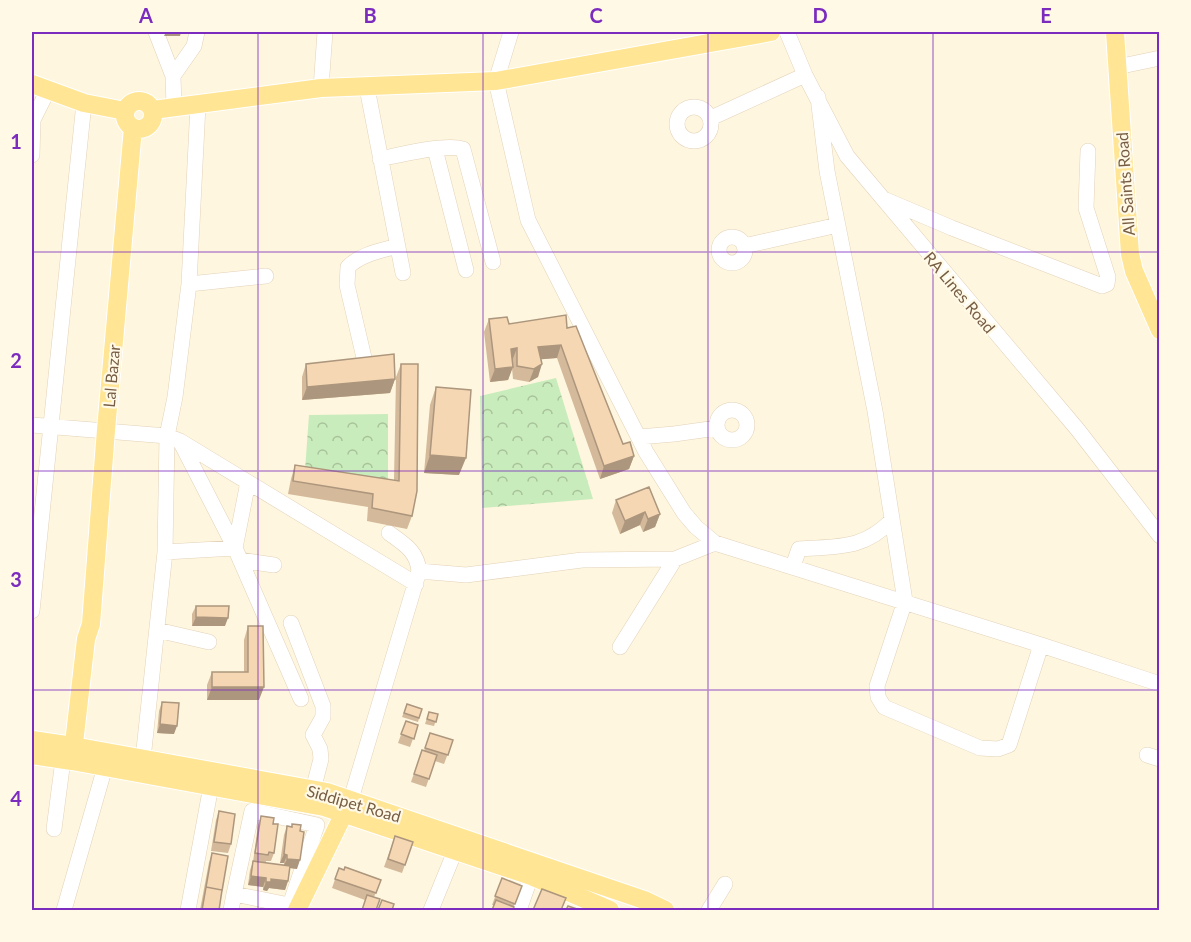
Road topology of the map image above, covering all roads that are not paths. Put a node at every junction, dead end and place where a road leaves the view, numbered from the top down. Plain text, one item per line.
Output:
1 (156, 32) edge
2 (197, 32) edge
3 (325, 32) edge
4 (511, 32) edge
5 (771, 32) edge
6 (787, 32) edge
7 (1115, 32) edge
8 (1160, 58) edge
9 (1117, 67) junction
10 (173, 75) junction
11 (805, 75) junction
12 (496, 81) junction
13 (40, 87) edge
14 (321, 88) junction
15 (367, 88) junction
16 (818, 96) junction
17 (84, 102) junction
18 (198, 105) junction
19 (174, 107) junction
20 (153, 110) junction
21 (125, 111) junction
22 (711, 118) dead end
23 (134, 128) junction
24 (435, 149) junction
25 (1089, 151) dead end
26 (32, 155) edge
27 (380, 159) junction
28 (884, 199) junction
29 (837, 225) junction
30 (398, 246) junction
31 (744, 246) dead end
32 (494, 262) dead end
33 (466, 270) dead end
34 (403, 273) dead end
35 (266, 276) dead end
36 (189, 284) junction
37 (1160, 330) edge
38 (364, 362) edge
39 (32, 424) edge
40 (49, 426) junction
41 (717, 428) dead end
42 (106, 430) junction
43 (639, 437) junction
44 (174, 438) junction
45 (248, 482) junction
46 (892, 520) junction
47 (389, 533) dead end
48 (1160, 536) edge
49 (716, 543) junction
50 (165, 552) junction
51 (238, 554) junction
52 (675, 559) junction
53 (274, 565) dead end
54 (793, 566) junction
55 (417, 577) junction
56 (905, 601) junction
57 (32, 611) edge
58 (291, 623) dead end
59 (156, 630) junction
60 (208, 642) dead end
61 (1041, 645) junction
62 (620, 647) dead end
63 (1160, 684) edge
64 (301, 699) dead end
65 (32, 741) edge
66 (32, 755) edge
67 (75, 756) junction
68 (143, 759) junction
69 (105, 767) junction
70 (211, 786) junction
71 (313, 790) junction
72 (347, 806) junction
73 (54, 829) dead end
74 (455, 851) junction
75 (531, 876) junction
76 (725, 884) dead end
77 (234, 894) junction
78 (295, 907) edge
79 (64, 910) edge
80 (188, 910) edge
81 (231, 910) edge
82 (431, 910) edge
83 (519, 910) edge
84 (610, 910) edge
85 (664, 910) edge
86 (709, 910) edge

1 - 10 street
2 - 10 street
3 - 14 street
4 - 12 street
5 - 12 main road
6 - 11 street, RA Lines Road
7 - 9 main road, All Saints Road
8 - 9 street
9 - 37 main road, All Saints Road
10 - 19 street
11 - 16 street, RA Lines Road
11 - 22 street
12 - 15 main road
12 - 43 street
13 - 17 main road
13 - 26 street
14 - 15 main road
14 - 18 main road
15 - 27 street
16 - 28 street, RA Lines Road
16 - 29 street
17 - 21 main road
17 - 40 street
18 - 19 main road
18 - 36 street
19 - 20 main road
20 - 21 main road
20 - 23 main road
21 - 23 main road
23 - 42 main road, Lal Bazar
24 - 27 street
24 - 32 street
24 - 33 street
25 - 28 street
27 - 30 street
28 - 48 street, RA Lines Road
29 - 31 street
29 - 46 street
30 - 34 street
30 - 38 street
35 - 36 street
36 - 44 street
39 - 40 street
40 - 42 street
40 - 57 street
41 - 43 street
42 - 44 street
42 - 67 main road, Lal Bazar
43 - 49 street
44 - 45 street
44 - 50 street
44 - 51 street
45 - 51 street
45 - 55 street
46 - 54 street
46 - 56 street
47 - 55 street
49 - 52 street
49 - 54 street
50 - 51 street
50 - 59 street
51 - 53 street
51 - 64 street
52 - 55 street
52 - 62 street
54 - 56 street
55 - 72 street
56 - 61 street
56 - 61 street
58 - 71 street
59 - 60 street
59 - 68 street
61 - 63 street
65 - 67 main road, Siddipet Road
66 - 67 main road, Siddipet Road
67 - 68 main road, Siddipet Road
67 - 69 main road, Siddipet Road
67 - 73 street
68 - 71 main road, Siddipet Road
69 - 70 main road, Siddipet Road
69 - 79 street
70 - 72 main road, Siddipet Road
70 - 80 street
71 - 72 main road, Siddipet Road
72 - 74 main road, Siddipet Road
72 - 78 main road
72 - 85 main road, Siddipet Road
74 - 75 main road, Siddipet Road
74 - 82 street
75 - 83 street
75 - 84 main road, Siddipet Road
76 - 86 street
77 - 78 street
77 - 78 street
77 - 81 street

